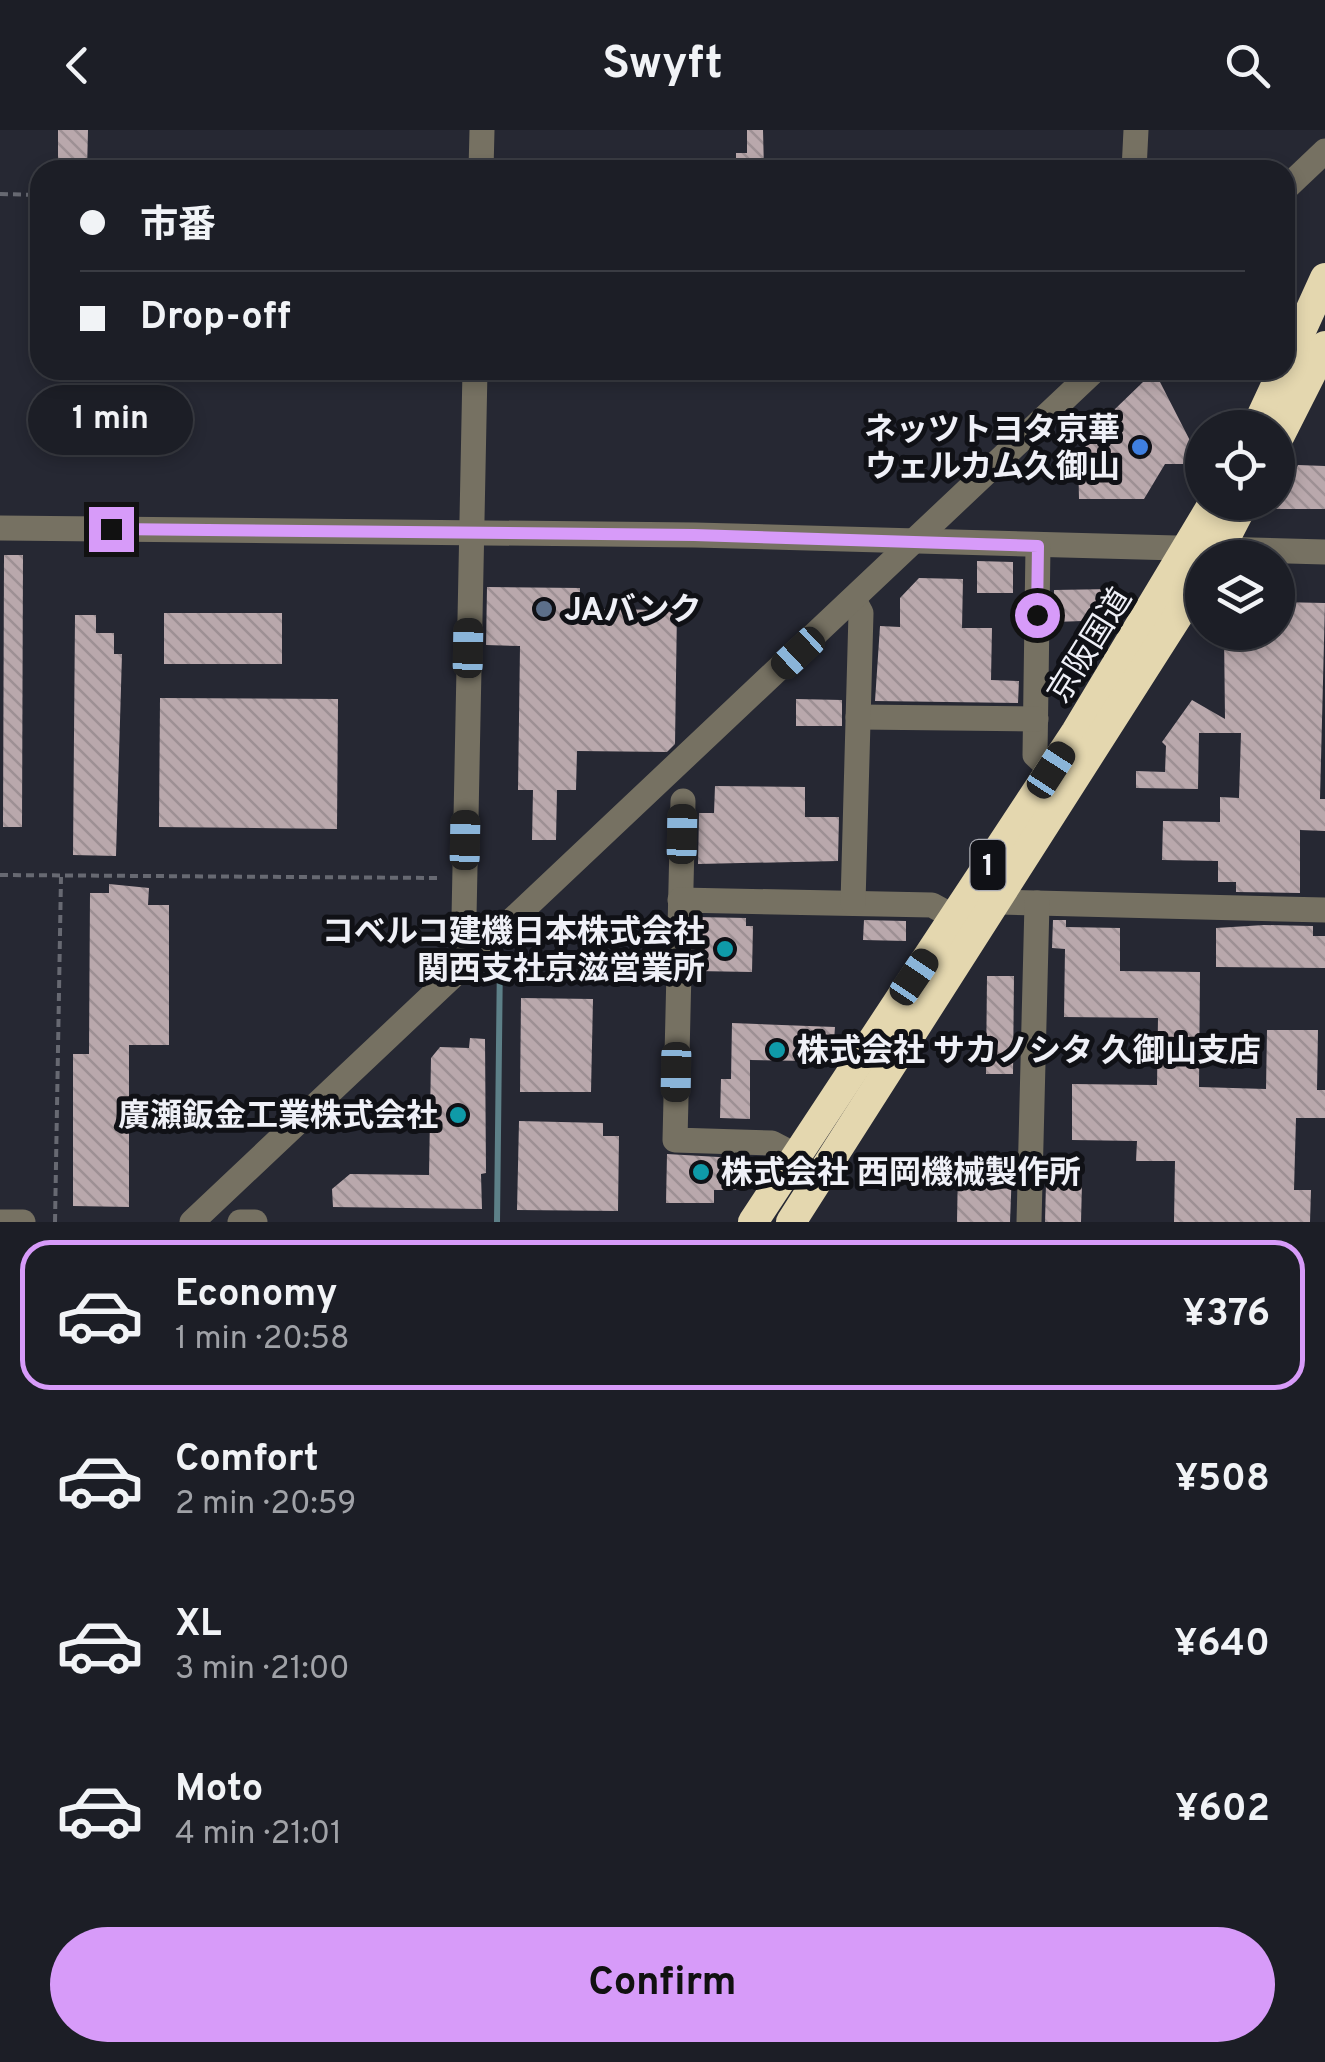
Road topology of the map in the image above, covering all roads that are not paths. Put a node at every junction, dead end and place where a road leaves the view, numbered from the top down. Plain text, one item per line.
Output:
1 (482, 130) edge
2 (1136, 130) edge
3 (1325, 151) edge
4 (481, 160) edge
5 (1134, 160) edge
6 (1295, 180) edge
7 (1325, 278) edge
8 (1295, 344) edge
9 (1325, 346) edge
10 (475, 380) edge
11 (1085, 380) edge
12 (1278, 380) edge
13 (1264, 410) edge
14 (1293, 410) edge
15 (0, 528) edge
16 (470, 533) junction
17 (917, 539) junction
18 (1038, 546) junction
19 (1185, 552) edge
20 (1295, 552) edge
21 (1325, 552) edge
22 (1185, 584) edge
23 (854, 600) junction
24 (1185, 605) edge
25 (858, 717) junction
26 (1036, 719) junction
27 (1051, 770) junction
28 (683, 801) dead end
29 (680, 900) junction
30 (999, 902) junction
31 (853, 903) junction
32 (1037, 903) junction
33 (1325, 910) edge
34 (954, 917) junction
35 (463, 967) junction
36 (795, 1155) junction
37 (0, 1222) edge
38 (23, 1222) edge
39 (192, 1222) edge
40 (240, 1222) edge
41 (255, 1222) edge
42 (754, 1222) edge
43 (791, 1222) edge
44 (1029, 1222) edge

1 - 4 street
2 - 5 street
3 - 6 street
7 - 8 highway
9 - 14 highway
10 - 16 street
11 - 17 street
12 - 13 highway
15 - 16 street
16 - 17 street
16 - 35 street
17 - 18 street
17 - 23 street
18 - 19 street
18 - 26 street
20 - 21 street
22 - 27 highway, 京阪国道 / 1
23 - 25 street
23 - 35 street
24 - 30 highway, 京阪国道 / 1
25 - 26 street
25 - 31 street
26 - 27 street
27 - 34 highway, 京阪国道 / 1
28 - 29 street
29 - 31 street
29 - 36 street
30 - 32 street
30 - 43 highway, 京阪国道 / 1
31 - 34 street
32 - 33 street
32 - 44 street
34 - 36 highway, 京阪国道 / 1
35 - 39 street
36 - 42 highway, 京阪国道 / 1
37 - 38 street
40 - 41 street

